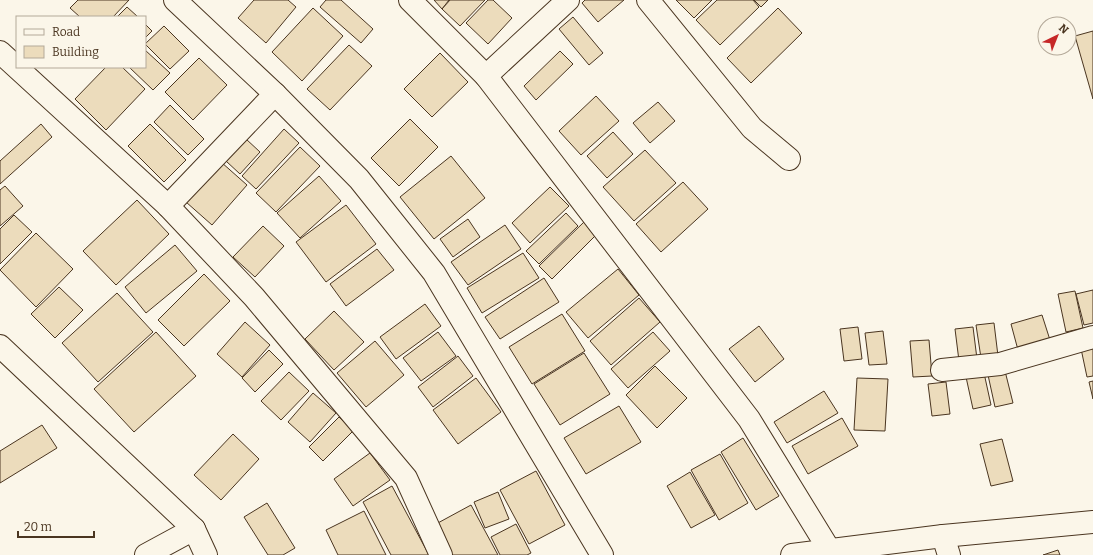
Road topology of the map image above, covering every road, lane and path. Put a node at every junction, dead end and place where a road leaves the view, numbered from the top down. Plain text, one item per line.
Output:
1 (175, 0) edge
2 (410, 0) edge
3 (568, 0) edge
4 (648, 0) edge
5 (0, 52) edge
6 (16, 67) edge
7 (17, 68) edge
8 (486, 76) junction
9 (275, 94) junction
10 (788, 159) dead end
11 (168, 206) junction
12 (1093, 337) edge
13 (0, 346) edge
14 (942, 370) dead end
15 (1093, 522) edge
16 (194, 529) junction
17 (946, 546) edge
18 (830, 551) junction
19 (146, 555) edge
20 (206, 555) edge
21 (441, 555) edge
22 (602, 555) edge
23 (792, 555) edge

1 - 9 street
2 - 8 street
3 - 8 street
4 - 10 street
5 - 6 street
7 - 11 street
8 - 18 street
9 - 11 street
9 - 22 street
11 - 21 street
12 - 14 street
13 - 16 street
15 - 17 street
16 - 19 street
16 - 20 street
17 - 18 street
18 - 23 street

